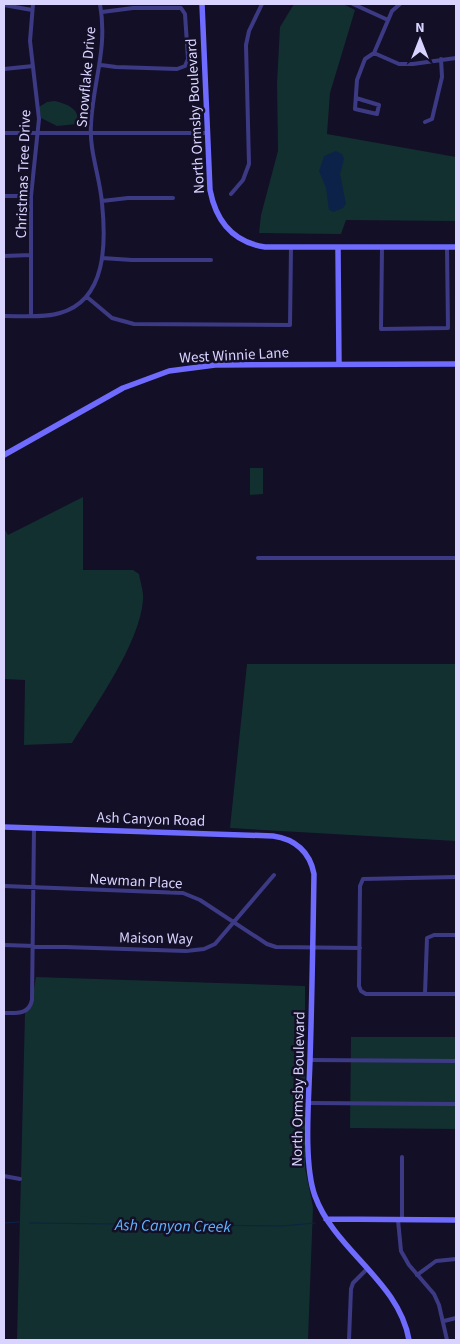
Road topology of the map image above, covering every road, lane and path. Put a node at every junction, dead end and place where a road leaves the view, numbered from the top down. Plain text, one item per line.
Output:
1 (33, 4) edge
2 (100, 4) edge
3 (202, 4) edge
4 (262, 4) edge
5 (353, 4) edge
6 (400, 4) edge
7 (4, 5) edge
8 (32, 10) junction
9 (102, 12) junction
10 (388, 20) junction
11 (374, 53) junction
12 (456, 58) edge
13 (441, 59) junction
14 (101, 64) junction
15 (33, 66) junction
16 (4, 70) edge
17 (356, 98) junction
18 (425, 122) dead end
19 (4, 133) edge
20 (38, 134) junction
21 (91, 134) junction
22 (208, 134) junction
23 (231, 194) dead end
24 (4, 196) edge
25 (31, 196) junction
26 (173, 198) dead end
27 (102, 201) junction
28 (291, 247) junction
29 (447, 247) junction
30 (456, 247) edge
31 (338, 248) junction
32 (382, 248) junction
33 (31, 255) junction
34 (4, 256) edge
35 (102, 258) junction
36 (212, 260) dead end
37 (87, 297) junction
38 (4, 316) edge
39 (31, 316) junction
40 (339, 364) junction
41 (456, 364) edge
42 (4, 455) edge
43 (258, 558) dead end
44 (456, 558) edge
45 (4, 827) edge
46 (34, 828) junction
47 (295, 843) joint
48 (274, 875) dead end
49 (456, 877) edge
50 (4, 886) edge
51 (34, 887) junction
52 (234, 922) junction
53 (456, 935) edge
54 (4, 945) edge
55 (33, 946) junction
56 (313, 948) junction
57 (360, 948) junction
58 (424, 994) junction
59 (456, 994) edge
60 (4, 1013) edge
61 (310, 1060) junction
62 (456, 1061) edge
63 (309, 1103) junction
64 (456, 1104) edge
65 (402, 1157) dead end
66 (4, 1176) edge
67 (20, 1179) dead end
68 (326, 1219) junction
69 (400, 1220) junction
70 (456, 1220) edge
71 (456, 1259) edge
72 (368, 1269) junction
73 (417, 1275) junction
74 (456, 1318) edge
75 (444, 1322) junction
76 (349, 1340) edge
77 (409, 1340) edge
78 (447, 1340) edge

1 - 8 street, Christmas Tree Drive
2 - 9 street, Snowflake Drive
3 - 22 street, North Ormsby Boulevard
4 - 23 street
5 - 10 street
6 - 10 street
7 - 8 street
8 - 15 street, Christmas Tree Drive
9 - 14 street, Snowflake Drive
9 - 14 street
10 - 11 street
11 - 13 street
11 - 17 street
12 - 13 street
13 - 18 street
14 - 21 street, Snowflake Drive
15 - 16 street
15 - 20 street, Christmas Tree Drive
17 - 17 street
19 - 20 street
20 - 21 street
20 - 25 street, Christmas Tree Drive
21 - 22 street
21 - 27 street, Snowflake Drive
22 - 28 street, North Ormsby Boulevard
24 - 25 street
25 - 33 street, Christmas Tree Drive
26 - 27 street
27 - 35 street, Snowflake Drive
28 - 31 street, North Ormsby Boulevard
28 - 37 street
29 - 30 street, North Ormsby Boulevard
29 - 32 street, North Ormsby Boulevard
29 - 32 street
31 - 32 street, North Ormsby Boulevard
31 - 40 street
33 - 34 street
33 - 39 street, Christmas Tree Drive
35 - 36 street
35 - 37 street, Snowflake Drive
37 - 39 street
38 - 39 street
40 - 41 street, West Winnie Lane
40 - 42 street, West Winnie Lane
43 - 44 street
45 - 46 street, Ash Canyon Road
46 - 47 street, Ash Canyon Road
46 - 51 street
47 - 56 street, North Ormsby Boulevard
48 - 52 street, Maison Way
49 - 57 street
50 - 51 street, Newman Place
51 - 52 street, Newman Place
51 - 55 street
52 - 55 street, Maison Way
52 - 56 street, Newman Place
53 - 58 street
54 - 55 street, Maison Way
55 - 60 street
56 - 57 street, Newman Place
56 - 61 street, North Ormsby Boulevard
57 - 58 street
58 - 59 street
61 - 62 street
61 - 63 street, North Ormsby Boulevard
63 - 64 street
63 - 68 street, North Ormsby Boulevard
65 - 69 street
66 - 67 street
68 - 69 street
68 - 72 street, North Ormsby Boulevard
69 - 70 street
69 - 73 street
71 - 73 street
72 - 76 street
72 - 77 street, North Ormsby Boulevard
73 - 75 street
74 - 75 street
75 - 78 street

